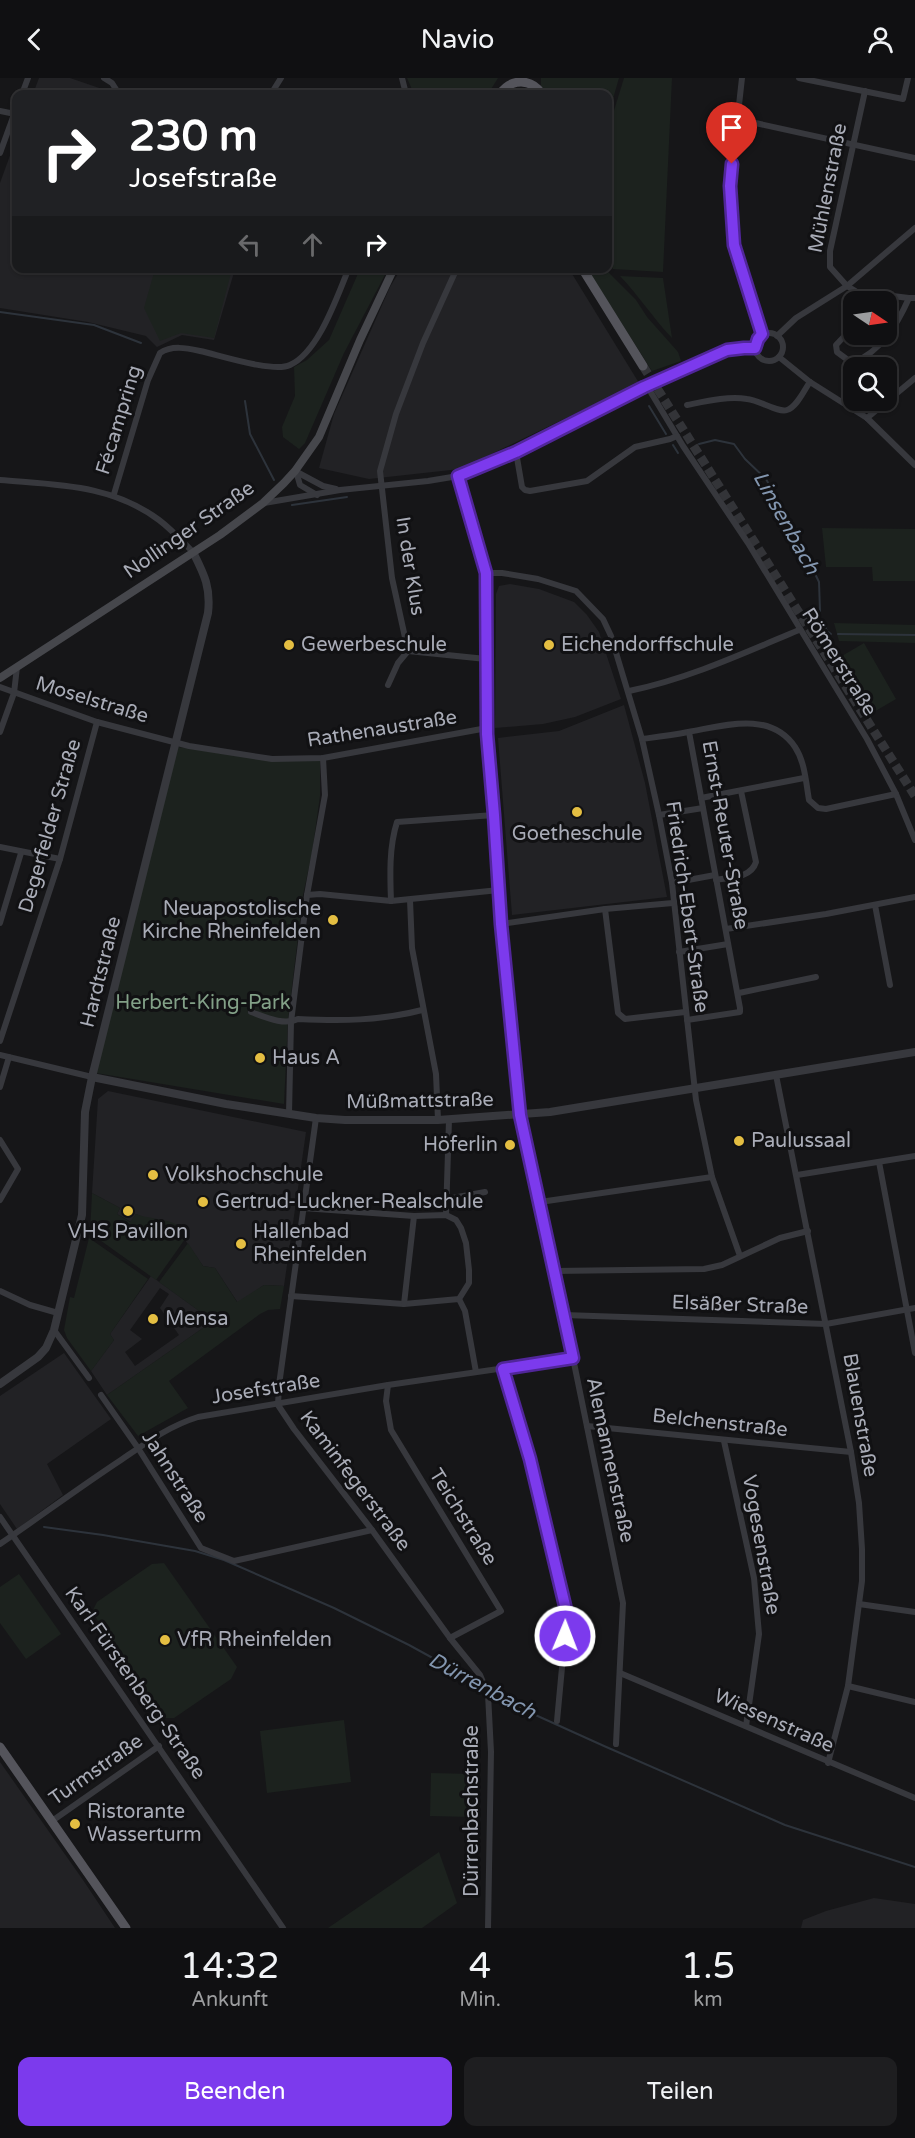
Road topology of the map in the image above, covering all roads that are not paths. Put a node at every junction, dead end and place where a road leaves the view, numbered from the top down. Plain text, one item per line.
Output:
1 (104, 78) edge
2 (742, 78) edge
3 (799, 78) edge
4 (908, 78) edge
5 (523, 80) edge
6 (534, 81) edge
7 (117, 90) edge
8 (504, 90) edge
9 (865, 91) junction
10 (737, 120) junction
11 (12, 122) edge
12 (852, 144) junction
13 (0, 153) edge
14 (915, 158) edge
15 (915, 228) edge
16 (347, 273) edge
17 (392, 273) edge
18 (455, 273) edge
19 (585, 273) edge
20 (847, 286) junction
21 (855, 291) edge
22 (897, 296) edge
23 (912, 298) edge
24 (897, 324) edge
25 (762, 334) junction
26 (777, 336) junction
27 (843, 338) edge
28 (879, 345) edge
29 (755, 348) junction
30 (779, 357) junction
31 (643, 366) tunnel mouth
32 (915, 378) edge
33 (810, 382) junction
34 (647, 386) junction
35 (687, 405) dead end
36 (867, 418) junction
37 (677, 436) junction
38 (516, 452) junction
39 (915, 465) edge
40 (296, 471) junction
41 (458, 476) junction
42 (0, 480) edge
43 (383, 486) junction
44 (340, 490) junction
45 (114, 494) junction
46 (318, 495) junction
47 (263, 503) junction
48 (193, 552) junction
49 (486, 573) junction
50 (800, 630) junction
51 (408, 651) junction
52 (486, 659) junction
53 (17, 666) junction
54 (0, 678) edge
55 (388, 685) dead end
56 (0, 687) edge
57 (629, 691) junction
58 (14, 693) junction
59 (97, 722) junction
60 (487, 728) junction
61 (0, 732) edge
62 (689, 732) junction
63 (642, 739) junction
64 (175, 742) junction
65 (323, 758) junction
66 (804, 778) junction
67 (741, 791) junction
68 (896, 794) junction
69 (701, 798) junction
70 (703, 808) junction
71 (494, 815) junction
72 (659, 815) junction
73 (915, 840) edge
74 (0, 847) edge
75 (21, 853) junction
76 (60, 860) junction
77 (716, 878) junction
78 (672, 883) junction
79 (499, 890) junction
80 (307, 895) junction
81 (915, 897) edge
82 (410, 900) junction
83 (391, 901) junction
84 (674, 903) junction
85 (875, 905) junction
86 (605, 909) junction
87 (0, 922) edge
88 (501, 924) junction
89 (726, 928) junction
90 (728, 944) junction
91 (679, 952) junction
92 (816, 977) dead end
93 (890, 985) dead end
94 (739, 993) junction
95 (422, 1010) junction
96 (251, 1012) dead end
97 (685, 1012) junction
98 (3, 1020) edge
99 (687, 1020) junction
100 (291, 1022) junction
101 (0, 1041) edge
102 (915, 1052) edge
103 (0, 1055) edge
104 (9, 1057) junction
105 (776, 1075) junction
106 (92, 1077) junction
107 (0, 1087) edge
108 (694, 1088) junction
109 (289, 1114) junction
110 (520, 1115) junction
111 (316, 1118) junction
112 (438, 1120) junction
113 (449, 1120) junction
114 (0, 1140) edge
115 (915, 1156) edge
116 (879, 1162) junction
117 (797, 1175) junction
118 (712, 1177) junction
119 (485, 1192) dead end
120 (447, 1199) junction
121 (0, 1200) edge
122 (540, 1202) junction
123 (303, 1208) junction
124 (446, 1215) junction
125 (414, 1216) junction
126 (808, 1231) junction
127 (740, 1256) junction
128 (554, 1271) junction
129 (0, 1291) edge
130 (291, 1296) junction
131 (459, 1299) junction
132 (404, 1304) junction
133 (915, 1308) edge
134 (906, 1309) junction
135 (58, 1313) junction
136 (564, 1315) junction
137 (826, 1324) junction
138 (54, 1330) junction
139 (915, 1353) edge
140 (573, 1358) junction
141 (503, 1369) junction
142 (477, 1372) junction
143 (89, 1378) dead end
144 (0, 1384) edge
145 (388, 1385) junction
146 (101, 1395) dead end
147 (278, 1405) junction
148 (587, 1426) junction
149 (724, 1441) junction
150 (138, 1448) junction
151 (851, 1452) junction
152 (0, 1517) edge
153 (372, 1530) junction
154 (13, 1535) junction
155 (0, 1544) edge
156 (859, 1604) junction
157 (915, 1612) edge
158 (450, 1638) junction
159 (620, 1673) junction
160 (848, 1686) junction
161 (488, 1694) joint
162 (915, 1702) edge
163 (557, 1721) dead end
164 (746, 1726) junction
165 (616, 1744) dead end
166 (159, 1746) junction
167 (0, 1747) edge
168 (828, 1763) junction
169 (915, 1798) edge
170 (52, 1821) junction
171 (126, 1928) edge
172 (283, 1928) edge
173 (488, 1928) edge

1 - 7 street
2 - 10 street
3 - 9 street
4 - 9 street
5 - 6 main road
5 - 8 main road
9 - 12 street, Mühlenstraße
10 - 12 street
10 - 25 street
11 - 13 street
12 - 14 street
12 - 20 street, Mühlenstraße
15 - 20 street
16 - 45 street, Fécampring
17 - 40 main road, Nollinger Straße
18 - 43 street, In der Klus
19 - 31 main road
20 - 21 street
20 - 26 street
22 - 23 street
23 - 24 street
25 - 26 street
25 - 29 street
26 - 30 street
27 - 28 street
29 - 30 street
29 - 34 street
30 - 33 street
32 - 36 street
33 - 35 street
33 - 36 street
34 - 37 street, Römerstraße
34 - 38 street
36 - 39 street
37 - 38 street
37 - 50 street, Römerstraße
38 - 41 street
40 - 44 street
40 - 46 street
40 - 47 main road, Nollinger Straße
41 - 43 street
41 - 49 street, Alemannenstraße
42 - 45 street
43 - 44 street
43 - 51 street, In der Klus
44 - 46 street
45 - 48 street
46 - 47 street
47 - 48 main road, Nollinger Straße
48 - 53 main road, Nollinger Straße
48 - 64 street, Hardtstraße
49 - 52 street, Alemannenstraße
49 - 57 street, Friedrich-Ebert-Straße
50 - 57 street
50 - 68 street, Römerstraße
51 - 52 street
51 - 55 street
52 - 60 street, Alemannenstraße
53 - 54 main road, Nollinger Straße
53 - 58 street
56 - 58 street, Moselstraße
57 - 63 street, Friedrich-Ebert-Straße
58 - 59 street, Moselstraße
58 - 61 street
59 - 64 street, Moselstraße
59 - 76 street, Degerfelder Straße
60 - 65 street, Rathenaustraße
60 - 71 street, Alemannenstraße
62 - 63 street
62 - 66 street
62 - 69 street, Ernst-Reuter-Straße
63 - 72 street, Friedrich-Ebert-Straße
64 - 65 street, Rathenaustraße
64 - 106 street, Hardtstraße
65 - 80 street
66 - 67 street
66 - 68 street
67 - 69 street
67 - 77 street
68 - 73 street, Römerstraße
69 - 70 street, Ernst-Reuter-Straße
70 - 72 street
70 - 77 street, Ernst-Reuter-Straße
71 - 79 street, Alemannenstraße
71 - 83 street
72 - 78 street, Friedrich-Ebert-Straße
74 - 75 street
75 - 76 street
75 - 87 street
76 - 98 street, Degerfelder Straße
77 - 78 street
77 - 89 street, Ernst-Reuter-Straße
78 - 84 street, Friedrich-Ebert-Straße
79 - 82 street
79 - 88 street, Alemannenstraße
80 - 83 street
80 - 100 street
81 - 85 street
82 - 83 street
82 - 95 street
84 - 86 street
84 - 91 street, Friedrich-Ebert-Straße
85 - 89 street
85 - 93 street
86 - 88 street
86 - 97 street
88 - 110 street, Alemannenstraße
89 - 90 street, Ernst-Reuter-Straße
90 - 91 street, Ernst-Reuter-Straße
90 - 94 street, Ernst-Reuter-Straße
91 - 97 street, Friedrich-Ebert-Straße
92 - 94 street
94 - 99 street
95 - 100 street
95 - 112 street
96 - 100 street
97 - 99 street, Friedrich-Ebert-Straße
98 - 101 street, Degerfelder Straße
99 - 108 street, Friedrich-Ebert-Straße
100 - 109 street
102 - 105 street, Müßmattstraße
103 - 104 street, Müßmattstraße
104 - 106 street, Müßmattstraße
104 - 107 street
105 - 108 street, Müßmattstraße
105 - 117 street, Blauenstraße
106 - 109 street, Müßmattstraße
106 - 135 street, Hardtstraße
108 - 110 street, Müßmattstraße
108 - 118 street, Friedrich-Ebert-Straße
109 - 111 street, Müßmattstraße
110 - 113 street, Müßmattstraße
110 - 122 street, Alemannenstraße
111 - 112 street, Müßmattstraße
111 - 123 street, Kaminfegerstraße
112 - 113 street, Müßmattstraße
113 - 120 street
114 - 121 street
115 - 116 street
116 - 117 street
116 - 134 street
117 - 126 street, Blauenstraße
118 - 122 street
118 - 127 street, Friedrich-Ebert-Straße
119 - 120 street
120 - 124 street
122 - 128 street, Alemannenstraße
123 - 125 street
123 - 130 street, Kaminfegerstraße
124 - 125 street
124 - 131 street
125 - 132 street
126 - 127 street
126 - 137 street, Blauenstraße
127 - 128 street
128 - 136 street, Alemannenstraße
129 - 135 street
130 - 132 street
130 - 147 street, Kaminfegerstraße
131 - 132 street
131 - 142 street
133 - 134 street, Elsäßer Straße
134 - 137 street, Elsäßer Straße
134 - 139 street
135 - 138 street, Hardtstraße
136 - 137 street, Elsäßer Straße
136 - 140 street, Alemannenstraße
137 - 151 street, Blauenstraße
138 - 143 street
138 - 144 street, Hardtstraße
140 - 141 street, Josefstraße
140 - 148 street, Alemannenstraße
141 - 142 street, Josefstraße
141 - 163 street
142 - 145 street, Josefstraße
145 - 147 street, Josefstraße
145 - 158 street, Teichstraße
146 - 150 street, Jahnstraße
147 - 150 street, Josefstraße
147 - 153 street, Kaminfegerstraße
148 - 149 street, Belchenstraße
148 - 159 street, Alemannenstraße
149 - 151 street, Belchenstraße
149 - 164 street, Vogesenstraße
150 - 153 street, Jahnstraße
150 - 154 street, Josefstraße
151 - 156 street, Blauenstraße
152 - 154 street, Karl-Fürstenberg-Straße
153 - 158 street, Kaminfegerstraße
154 - 155 street, Josefstraße
154 - 166 street, Karl-Fürstenberg-Straße
156 - 157 street
156 - 160 street, Blauenstraße
158 - 161 street, Kaminfegerstraße
159 - 164 street, Wiesenstraße
159 - 165 street, Alemannenstraße
160 - 162 street
160 - 168 street, Blauenstraße
161 - 173 street, Dürrenbachstraße
164 - 168 street, Wiesenstraße
166 - 170 street, Turmstraße
166 - 172 street, Karl-Fürstenberg-Straße
167 - 170 main road
168 - 169 street, Wiesenstraße
170 - 171 main road

